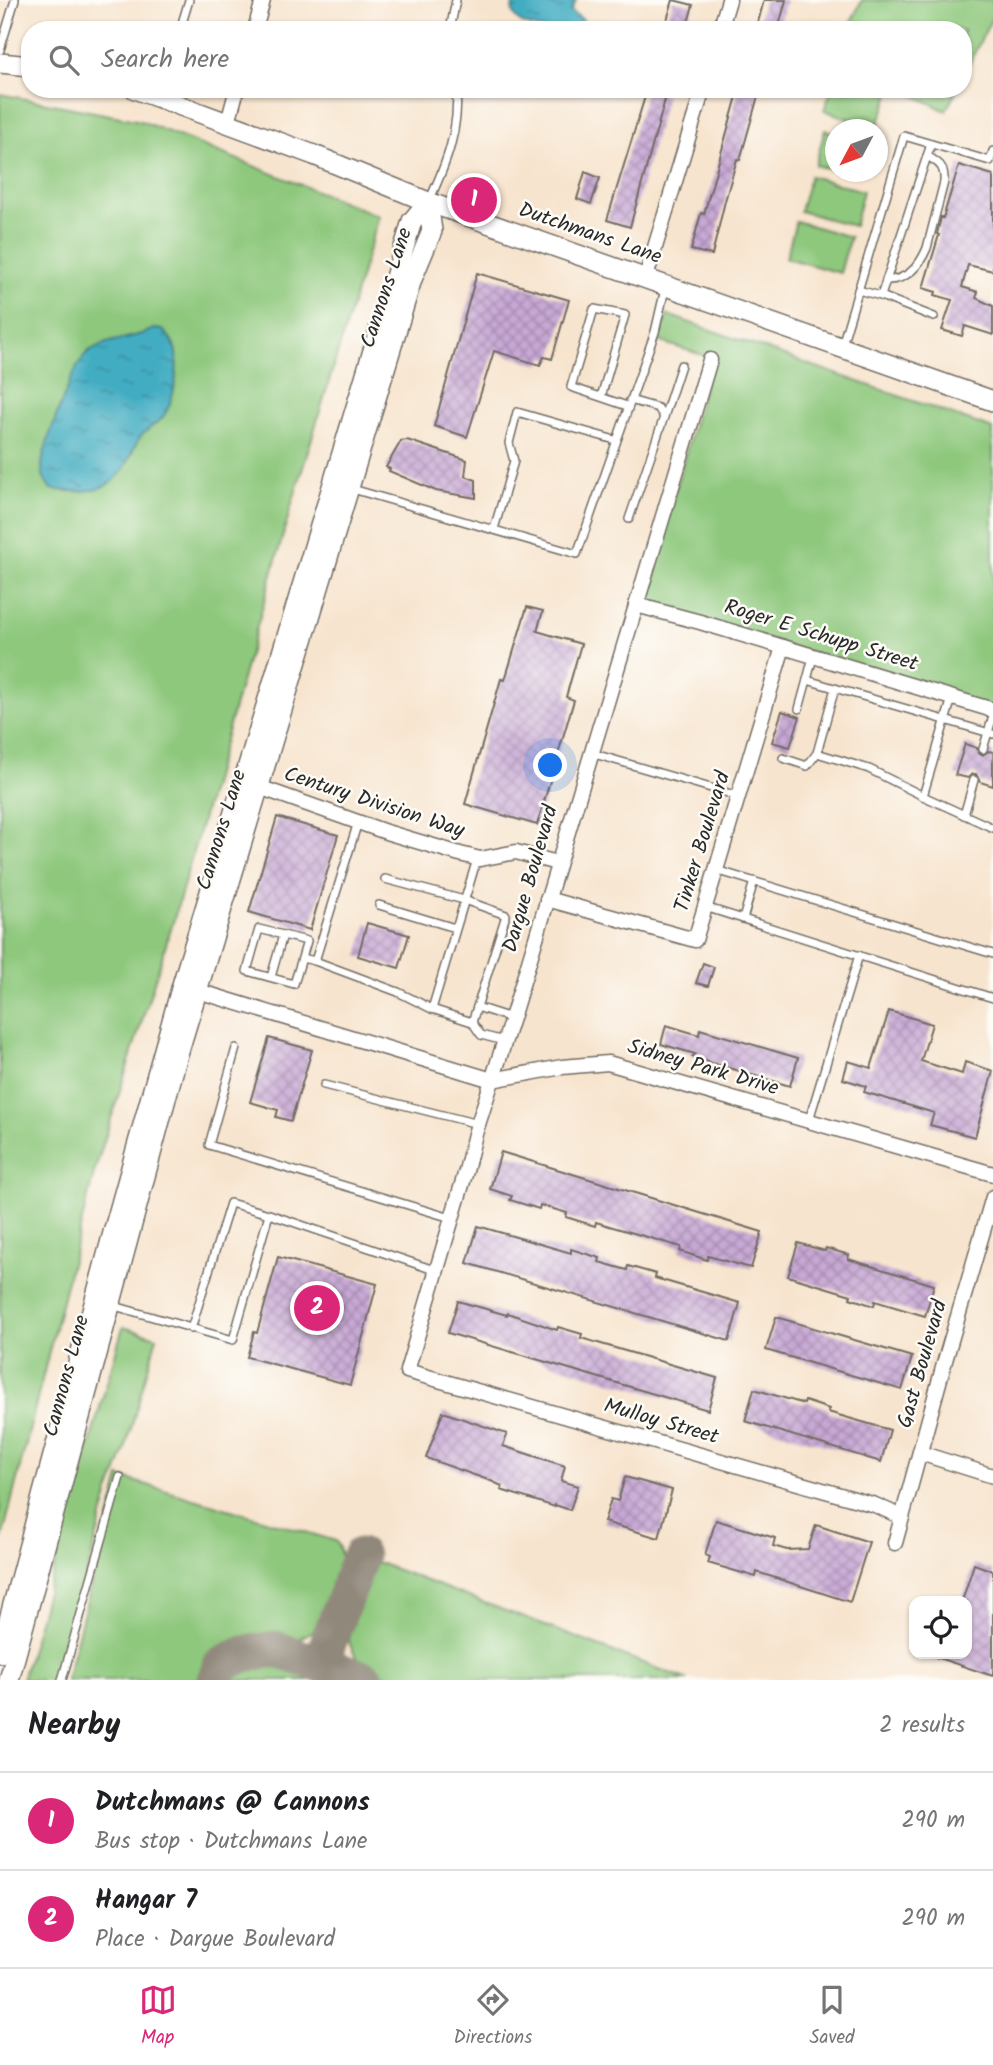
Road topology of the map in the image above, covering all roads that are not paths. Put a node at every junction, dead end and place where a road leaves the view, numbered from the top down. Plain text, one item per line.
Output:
1 (15, 0) edge
2 (189, 0) edge
3 (263, 0) edge
4 (456, 0) edge
5 (729, 0) edge
6 (183, 21) edge
7 (257, 21) edge
8 (452, 21) edge
9 (723, 21) edge
10 (0, 50) edge
11 (0, 63) edge
12 (21, 65) edge
13 (172, 98) edge
14 (235, 98) edge
15 (456, 98) edge
16 (700, 98) edge
17 (228, 122) junction
18 (931, 144) junction
19 (993, 151) edge
20 (927, 156) junction
21 (991, 161) edge
22 (428, 202) junction
23 (646, 277) junction
24 (886, 280) junction
25 (666, 285) junction
26 (858, 290) junction
27 (881, 296) junction
28 (934, 317) dead end
29 (841, 347) junction
30 (710, 359) dead end
31 (681, 365) dead end
32 (601, 397) junction
33 (993, 401) edge
34 (629, 403) junction
35 (664, 417) junction
36 (615, 440) junction
37 (349, 488) junction
38 (629, 519) dead end
39 (494, 529) junction
40 (636, 605) junction
41 (783, 648) junction
42 (813, 657) junction
43 (807, 680) junction
44 (835, 688) junction
45 (952, 698) junction
46 (799, 709) dead end
47 (993, 710) edge
48 (993, 716) edge
49 (945, 720) junction
50 (991, 733) edge
51 (983, 749) dead end
52 (590, 753) junction
53 (817, 753) junction
54 (783, 758) dead end
55 (974, 780) dead end
56 (251, 784) junction
57 (738, 796) junction
58 (923, 796) junction
59 (964, 815) junction
60 (358, 822) junction
61 (993, 828) edge
62 (477, 858) junction
63 (557, 863) junction
64 (716, 870) junction
65 (385, 878) dead end
66 (754, 881) junction
67 (547, 899) junction
68 (464, 900) junction
69 (379, 905) dead end
70 (705, 907) junction
71 (743, 919) junction
72 (455, 928) junction
73 (283, 935) junction
74 (993, 954) edge
75 (859, 955) junction
76 (302, 958) junction
77 (315, 961) junction
78 (271, 977) junction
79 (190, 988) junction
80 (993, 998) edge
81 (477, 1007) junction
82 (432, 1009) junction
83 (512, 1018) junction
84 (472, 1022) junction
85 (504, 1041) junction
86 (236, 1048) dead end
87 (492, 1080) junction
88 (324, 1084) dead end
89 (809, 1120) junction
90 (478, 1124) junction
91 (993, 1174) edge
92 (993, 1197) edge
93 (269, 1214) junction
94 (451, 1218) junction
95 (437, 1271) junction
96 (102, 1303) junction
97 (191, 1329) junction
98 (407, 1371) joint
99 (920, 1453) junction
100 (993, 1476) edge
101 (120, 1477) dead end
102 (902, 1517) junction
103 (895, 1543) dead end
104 (0, 1653) edge
105 (9, 1680) edge
106 (62, 1680) edge

1 - 10 lane
2 - 6 lane
3 - 7 street
4 - 8 lane
5 - 9 street
11 - 12 main road
13 - 17 main road, Dutchmans Lane
14 - 17 street
15 - 22 lane
16 - 23 street
17 - 22 main road, Dutchmans Lane
18 - 20 lane
18 - 21 lane
18 - 26 lane
19 - 21 lane
20 - 24 lane
20 - 24 lane
22 - 23 main road, Dutchmans Lane
22 - 37 main road, Cannons Lane
22 - 56 main road, Cannons Lane
23 - 25 main road, Dutchmans Lane
24 - 27 lane
25 - 29 main road, Dutchmans Lane
25 - 34 lane
26 - 27 lane
26 - 29 lane
27 - 28 lane
29 - 33 main road, Dutchmans Lane
30 - 40 street, Dargue Boulevard
31 - 35 lane
32 - 32 lane
32 - 34 lane
34 - 35 lane
34 - 36 lane
35 - 38 lane
36 - 39 lane
36 - 39 lane
37 - 39 lane
37 - 56 main road, Cannons Lane
40 - 41 street, Roger E Schupp Street
40 - 52 street, Dargue Boulevard
41 - 42 street, Roger E Schupp Street
41 - 57 street, Tinker Boulevard
42 - 43 lane
42 - 45 street, Roger E Schupp Street
43 - 44 lane
43 - 46 lane
44 - 49 lane
44 - 53 lane
45 - 47 street, Roger E Schupp Street
45 - 49 lane
48 - 50 lane
49 - 50 lane
49 - 58 lane
50 - 51 lane
52 - 57 lane
52 - 63 street, Dargue Boulevard
53 - 54 lane
53 - 58 lane
55 - 59 lane
56 - 60 street, Century Division Way
56 - 79 main road, Cannons Lane
57 - 64 street, Tinker Boulevard
58 - 59 lane
59 - 61 lane
60 - 62 street, Century Division Way
60 - 77 lane
62 - 63 street, Century Division Way
62 - 68 lane
63 - 67 street, Dargue Boulevard
64 - 66 lane
64 - 70 street, Tinker Boulevard
65 - 68 lane
66 - 71 lane
66 - 74 lane
67 - 70 street, Tinker Boulevard
67 - 83 street, Dargue Boulevard
68 - 72 lane
68 - 81 lane
69 - 72 lane
70 - 71 lane
71 - 75 lane
72 - 82 lane
73 - 76 lane
73 - 78 lane
73 - 78 lane
75 - 80 lane
75 - 89 lane
76 - 77 lane
76 - 78 lane
77 - 82 lane
79 - 87 street, Sidney Park Drive
79 - 96 main road, Cannons Lane
81 - 83 lane
81 - 84 lane
82 - 84 lane
83 - 85 street, Dargue Boulevard
84 - 85 lane
85 - 87 street, Dargue Boulevard
86 - 94 lane
87 - 89 street, Sidney Park Drive
87 - 90 street, Dargue Boulevard
88 - 90 lane
89 - 91 street, Sidney Park Drive
90 - 94 street, Dargue Boulevard
92 - 99 street, Gast Boulevard
93 - 95 lane
93 - 97 lane
93 - 97 lane
94 - 95 street, Dargue Boulevard
95 - 98 street, Dargue Boulevard
96 - 97 lane
96 - 104 main road, Cannons Lane
96 - 105 main road, Cannons Lane
98 - 102 street, Mulloy Street
99 - 100 street
99 - 102 street, Gast Boulevard
101 - 106 lane
102 - 103 street, Gast Boulevard

